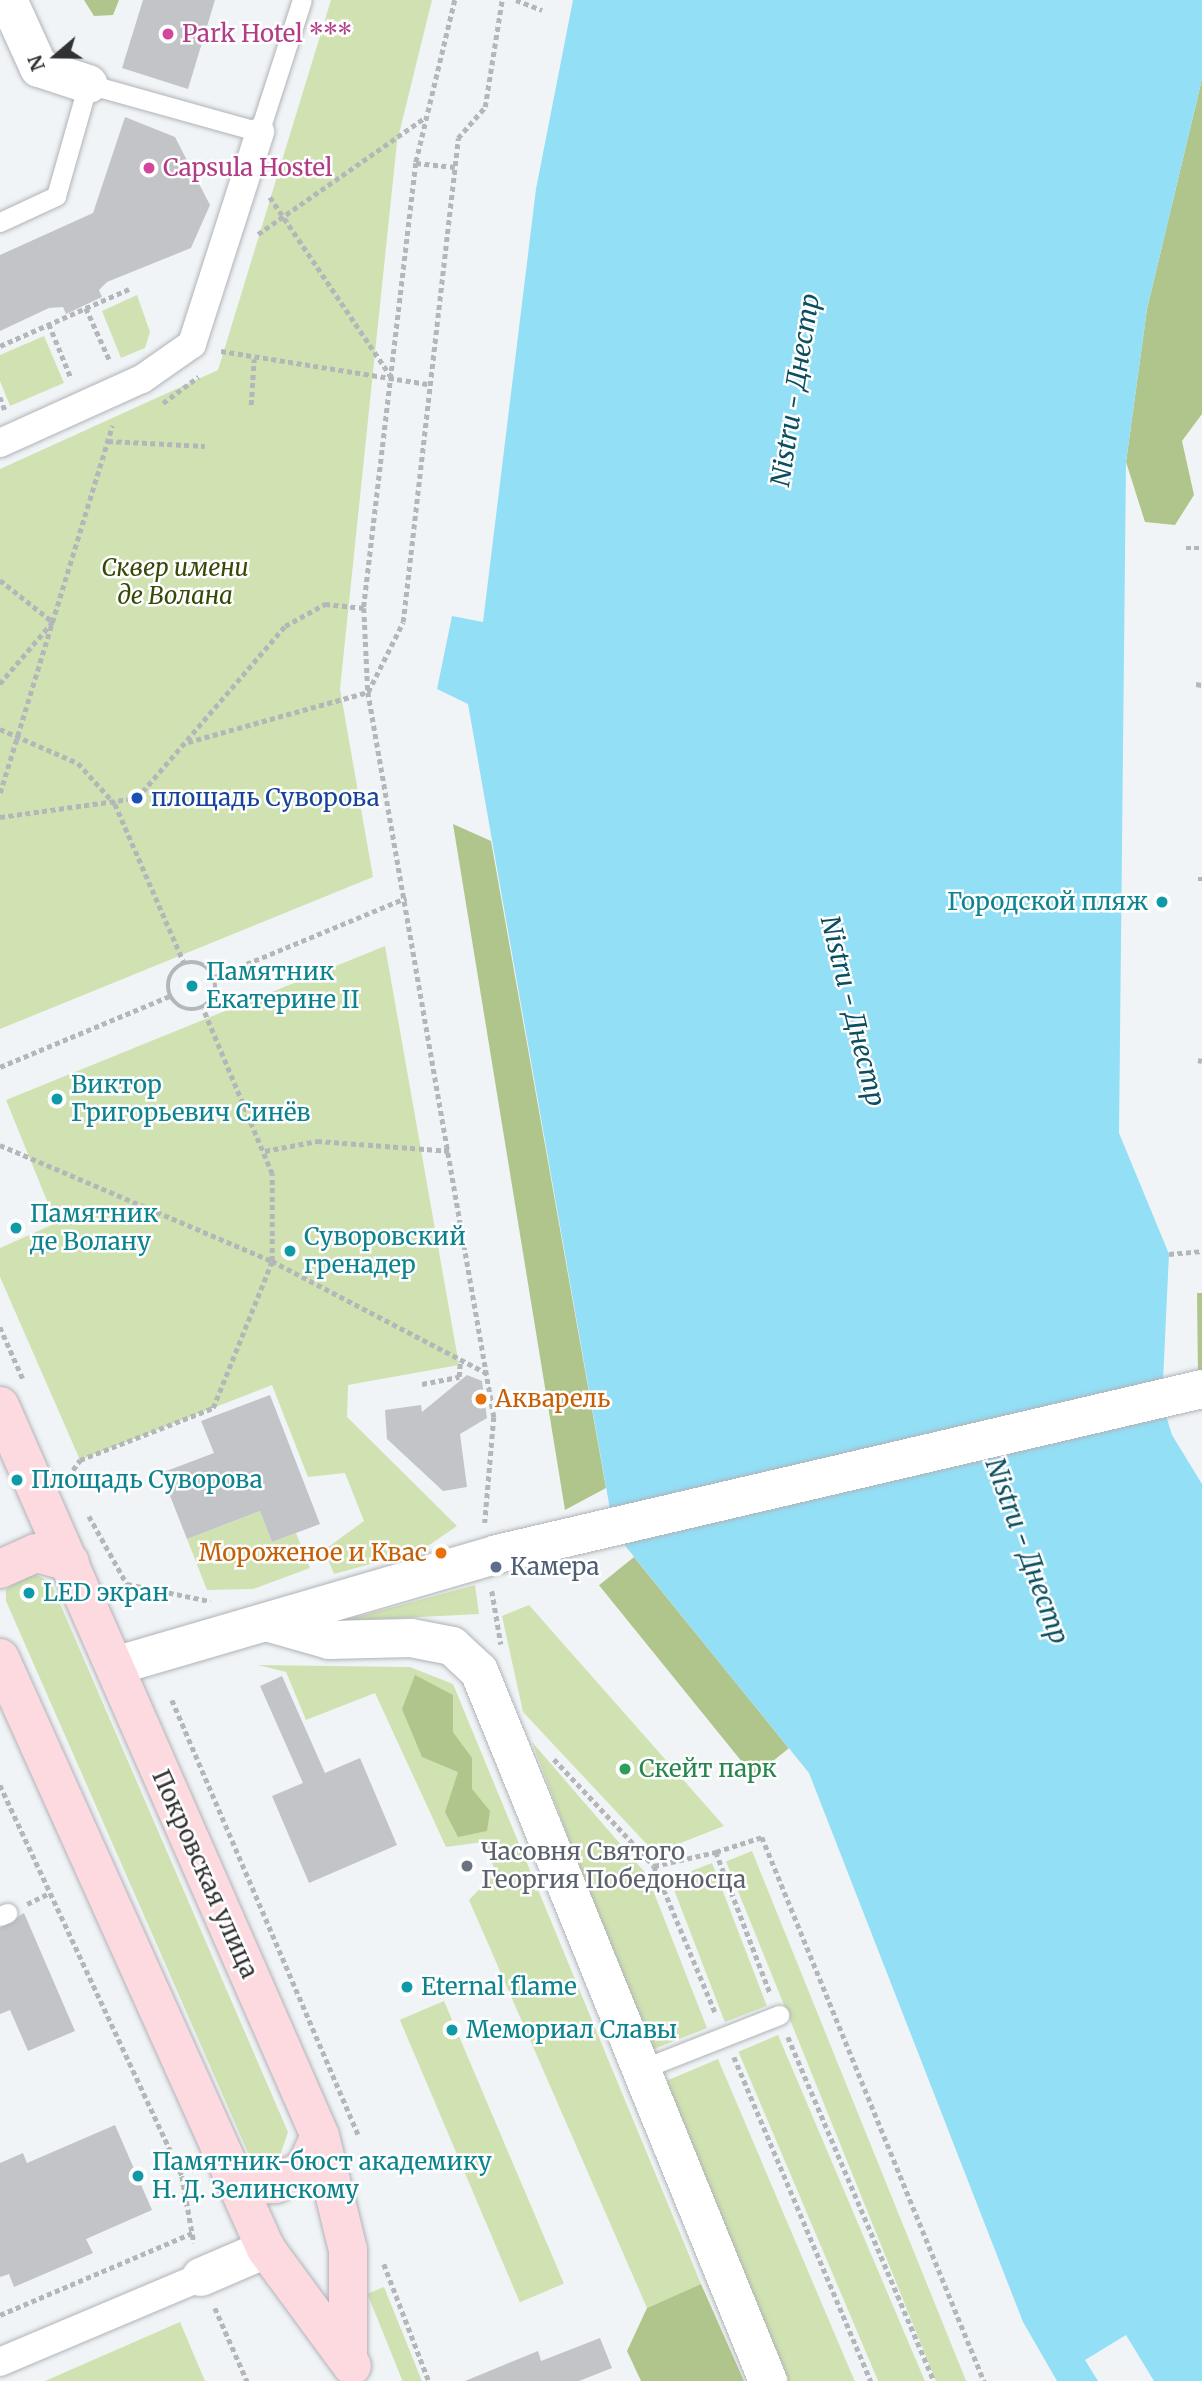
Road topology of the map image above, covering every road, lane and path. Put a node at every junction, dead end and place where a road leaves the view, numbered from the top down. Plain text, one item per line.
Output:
1 (8, 0) edge
2 (302, 0) edge
3 (455, 0) edge
4 (502, 0) edge
5 (516, 0) edge
6 (542, 9) dead end
7 (88, 84) junction
8 (424, 119) junction
9 (260, 132) junction
10 (416, 163) junction
11 (249, 165) junction
12 (455, 167) junction
13 (283, 217) junction
14 (0, 222) edge
15 (219, 261) junction
16 (129, 289) dead end
17 (86, 307) junction
18 (49, 324) junction
19 (192, 344) junction
20 (0, 346) edge
21 (254, 359) junction
22 (113, 370) dead end
23 (393, 379) junction
24 (427, 384) junction
25 (75, 387) dead end
26 (251, 405) dead end
27 (113, 425) dead end
28 (108, 441) junction
29 (0, 443) edge
30 (205, 446) dead end
31 (1186, 548) dead end
32 (1202, 548) edge
33 (0, 580) edge
34 (364, 608) junction
35 (53, 622) junction
36 (0, 684) edge
37 (368, 692) junction
38 (0, 729) edge
39 (19, 735) junction
40 (188, 743) junction
41 (0, 793) edge
42 (115, 804) junction
43 (0, 817) edge
44 (406, 898) junction
45 (184, 963) junction
46 (215, 977) junction
47 (170, 996) junction
48 (203, 1009) junction
49 (0, 1067) edge
50 (0, 1145) edge
51 (452, 1151) junction
52 (265, 1152) junction
53 (1202, 1251) edge
54 (1169, 1254) dead end
55 (272, 1261) junction
56 (460, 1361) junction
57 (487, 1373) junction
58 (422, 1384) dead end
59 (1202, 1389) edge
60 (0, 1406) edge
61 (68, 1478) dead end
62 (483, 1509) dead end
63 (70, 1562) junction
64 (0, 1569) edge
65 (266, 1622) junction
66 (0, 1658) edge
67 (115, 1666) junction
68 (0, 1785) edge
69 (2, 1794) edge
70 (716, 1852) dead end
71 (654, 1866) dead end
72 (50, 1893) junction
73 (9, 1912) edge
74 (779, 2015) dead end
75 (726, 2036) junction
76 (638, 2071) junction
77 (320, 2137) junction
78 (231, 2173) junction
79 (192, 2233) junction
80 (266, 2249) junction
81 (201, 2277) junction
82 (0, 2315) edge
83 (0, 2362) edge
84 (354, 2369) edge
85 (247, 2381) edge
86 (768, 2381) edge
87 (871, 2381) edge
88 (984, 2381) edge

1 - 7 street
2 - 9 lane
3 - 8 path
4 - 12 path
5 - 6 path
7 - 9 lane
7 - 14 lane
8 - 10 path
8 - 13 path
9 - 11 street
9 - 19 lane
10 - 12 path
10 - 23 path
11 - 13 path
11 - 15 street
12 - 24 path
13 - 15 path
13 - 23 path
15 - 19 street
16 - 17 path
17 - 18 path
17 - 22 path
18 - 20 path
18 - 25 path
19 - 21 path
19 - 29 street
21 - 23 path
21 - 26 path
23 - 24 path
23 - 34 path
24 - 37 path
27 - 28 path
28 - 30 path
28 - 35 path
31 - 32 path
33 - 35 path
34 - 37 path
34 - 40 path
35 - 36 path
35 - 39 path
37 - 40 path
37 - 44 path
38 - 39 path
39 - 41 path
39 - 42 path
40 - 42 path
42 - 43 path
42 - 45 path
44 - 46 path
44 - 51 path
45 - 46 path
45 - 47 path
46 - 48 path
47 - 48 path
47 - 49 path
48 - 52 path
50 - 55 path
51 - 52 path
51 - 57 path
52 - 55 path
53 - 54 path
55 - 56 path
55 - 61 path
56 - 57 path
56 - 58 path
57 - 62 path
59 - 65 street
60 - 63 main road, Покровская улица
63 - 64 main road
63 - 67 main road, Покровская улица
65 - 67 street
65 - 76 street
66 - 78 main road, Покровская улица
67 - 77 main road, Покровская улица
68 - 69 path
69 - 72 path
70 - 88 path
71 - 75 path
72 - 73 path
72 - 79 path
74 - 75 lane
75 - 76 lane
75 - 87 path
76 - 86 street
77 - 78 main road
77 - 84 main road, Покровская улица
78 - 80 main road, Покровская улица
79 - 81 path
79 - 82 path
80 - 81 street
80 - 84 main road, Покровская улица
81 - 83 street
81 - 85 path

